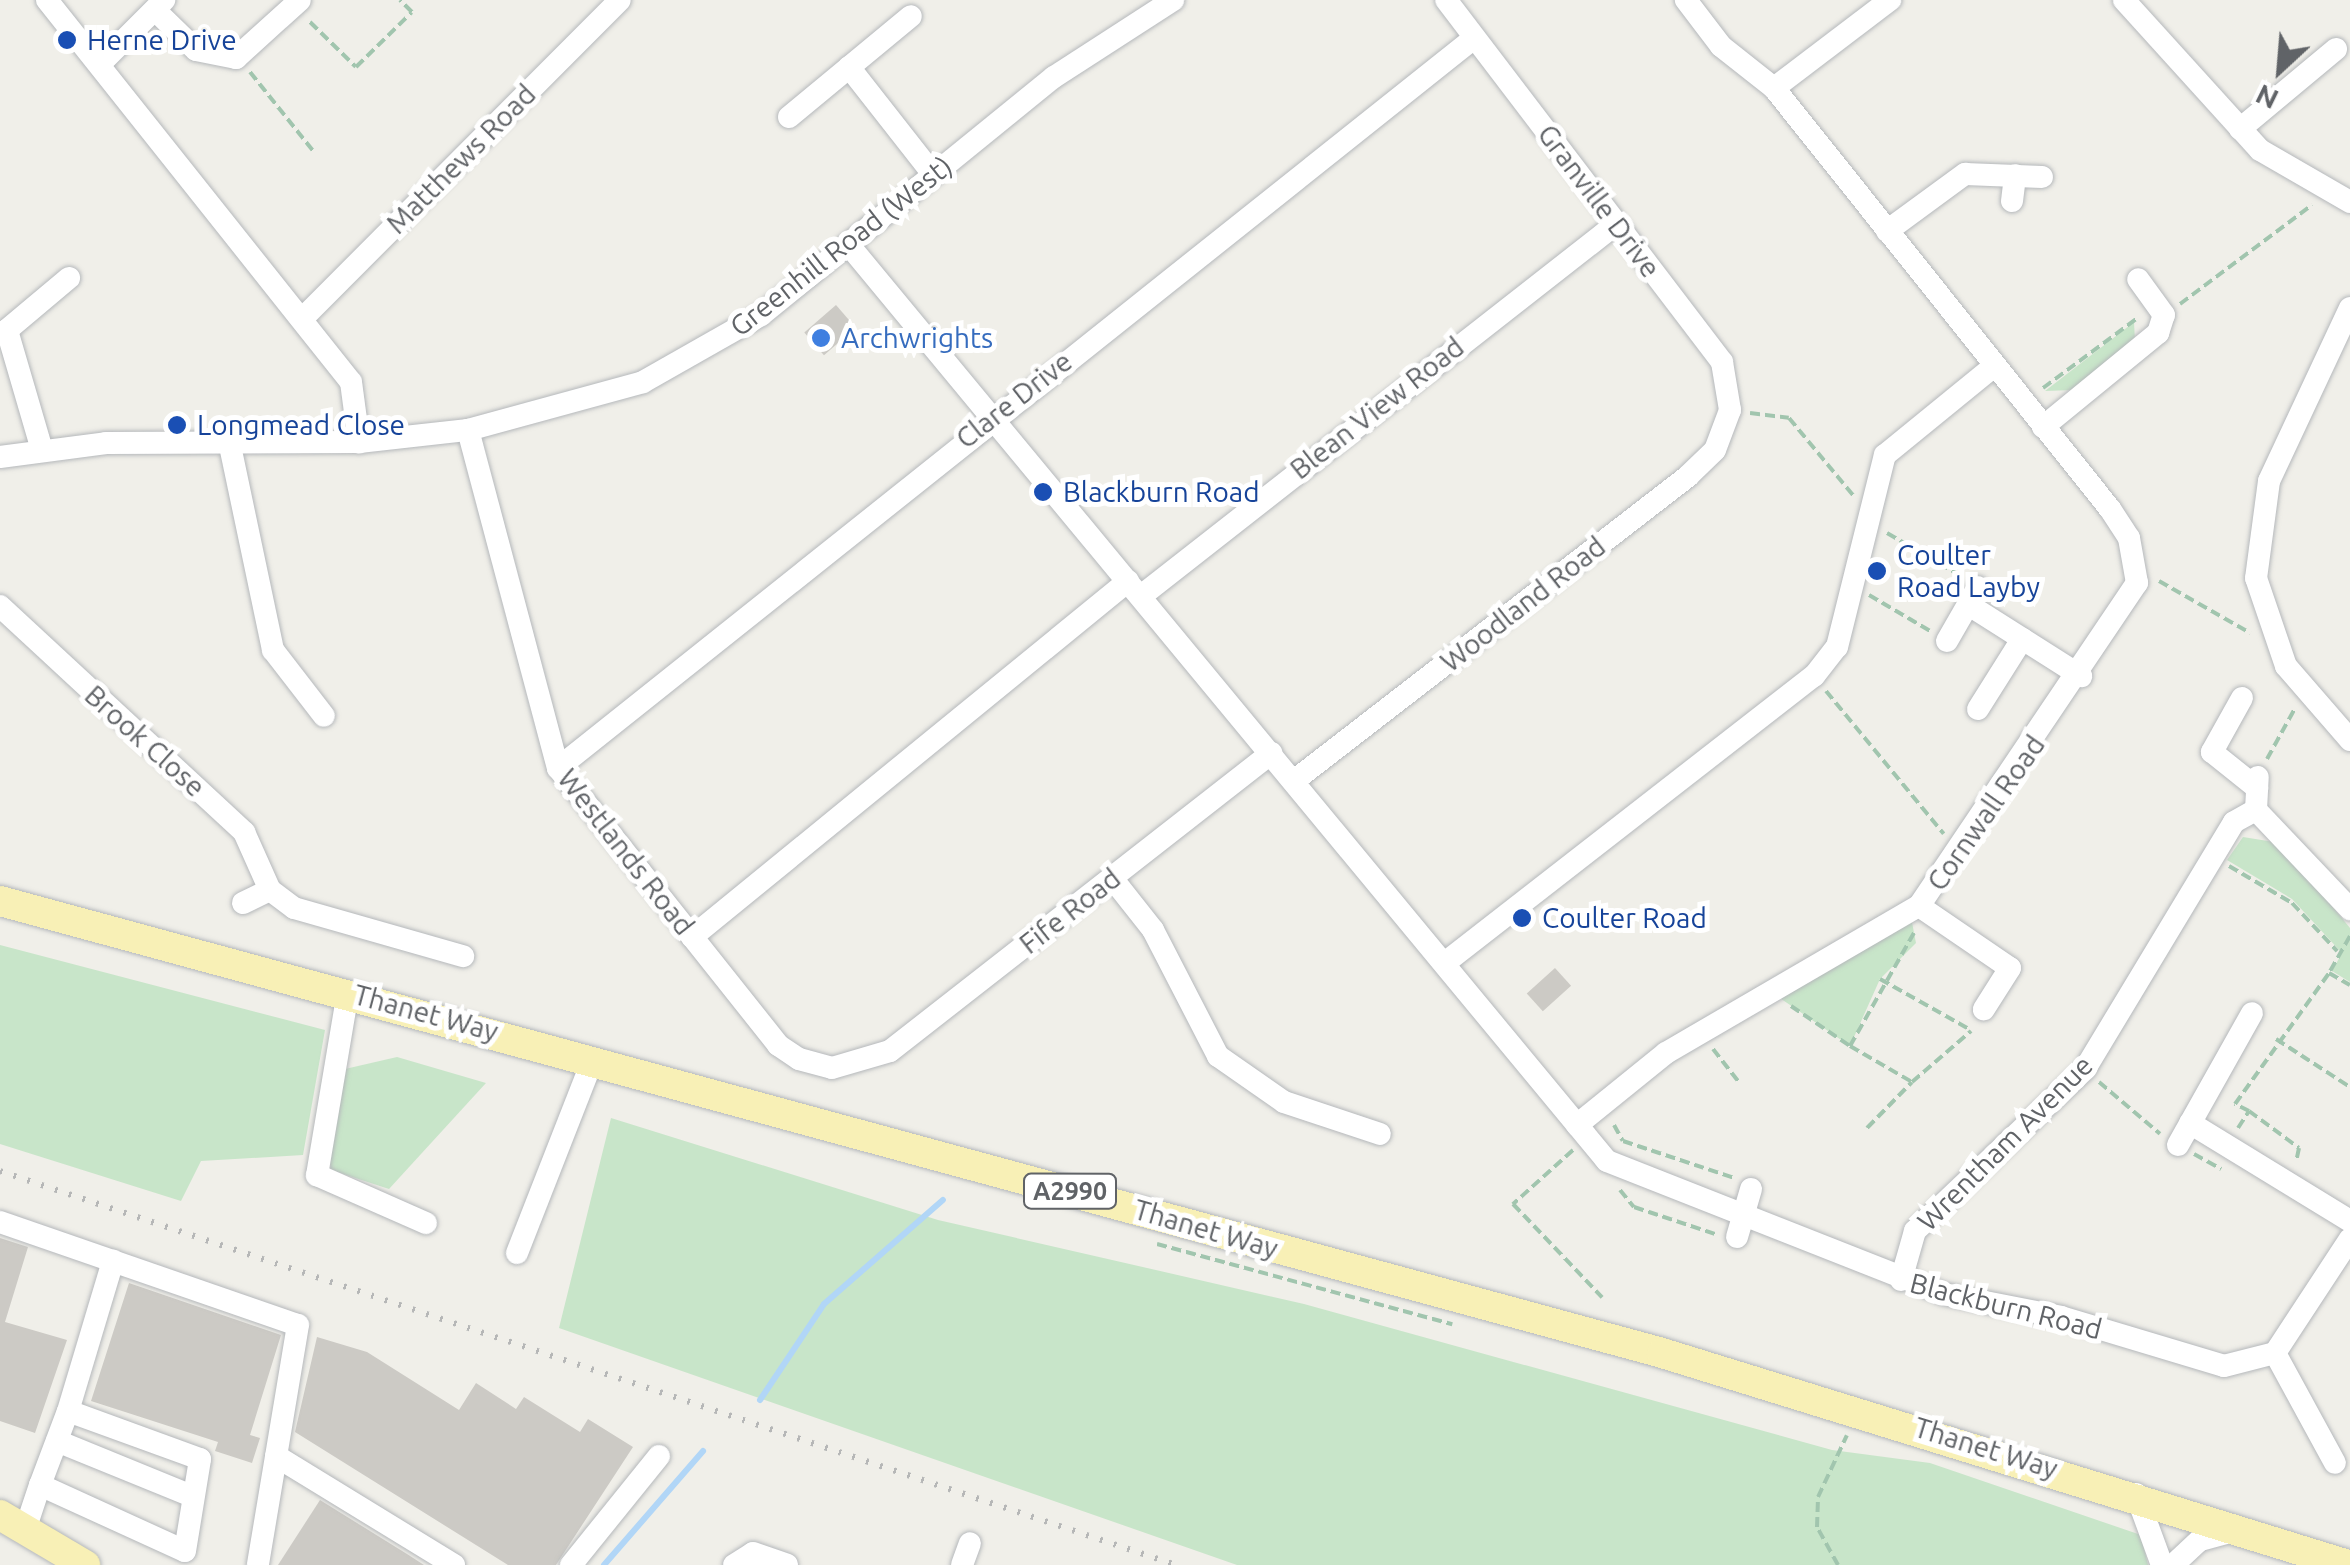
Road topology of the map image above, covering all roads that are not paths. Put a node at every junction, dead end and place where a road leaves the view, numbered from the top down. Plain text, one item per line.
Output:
1 (47, 0) edge
2 (620, 0) edge
3 (1172, 0) edge
4 (1446, 0) edge
5 (1686, 0) edge
6 (1890, 0) edge
7 (2124, 0) edge
8 (297, 3) edge
9 (159, 5) edge
10 (910, 14) edge
11 (1474, 38) junction
12 (2336, 49) dead end
13 (100, 64) junction
14 (849, 67) junction
15 (1774, 88) junction
16 (788, 116) dead end
17 (2240, 129) junction
18 (932, 173) junction
19 (2014, 175) junction
20 (2042, 176) dead end
21 (2012, 201) dead end
22 (2350, 202) edge
23 (1616, 224) junction
24 (1887, 232) junction
25 (848, 244) junction
26 (69, 278) dead end
27 (2138, 278) dead end
28 (2350, 308) edge
29 (302, 319) junction
30 (1994, 367) junction
31 (1730, 410) joint
32 (993, 417) junction
33 (2043, 427) junction
34 (468, 430) junction
35 (229, 441) junction
36 (359, 442) junction
37 (42, 450) junction
38 (0, 457) edge
39 (1134, 588) junction
40 (0, 606) edge
41 (2022, 639) junction
42 (1947, 641) road end
43 (2081, 676) junction
44 (2242, 698) dead end
45 (1978, 709) dead end
46 (324, 716) dead end
47 (2350, 740) edge
48 (1271, 753) junction
49 (558, 768) junction
50 (1295, 780) junction
51 (2257, 792) junction
52 (1112, 878) junction
53 (270, 890) junction
54 (0, 901) edge
55 (243, 903) dead end
56 (1914, 909) junction
57 (2350, 909) edge
58 (692, 937) junction
59 (463, 959) dead end
60 (1446, 962) junction
61 (348, 992) junction
62 (1984, 1009) road end
63 (2252, 1013) dead end
64 (594, 1059) junction
65 (864, 1062) joint
66 (1370, 1123) dead end
67 (2190, 1123) junction
68 (1582, 1131) junction
69 (2178, 1145) dead end
70 (1751, 1186) road end
71 (1744, 1213) junction
72 (2350, 1220) edge
73 (0, 1222) edge
74 (426, 1223) dead end
75 (1736, 1237) dead end
76 (2350, 1239) edge
77 (517, 1253) dead end
78 (113, 1261) junction
79 (1901, 1280) junction
80 (2275, 1353) junction
81 (68, 1411) junction
82 (58, 1441) junction
83 (276, 1456) junction
84 (659, 1456) dead end
85 (2335, 1463) dead end
86 (40, 1486) junction
87 (2136, 1494) junction
88 (192, 1496) junction
89 (13, 1522) edge
90 (2240, 1529) junction
91 (86, 1565) edge
92 (258, 1565) edge
93 (454, 1565) edge
94 (570, 1565) edge
95 (734, 1565) edge
96 (788, 1565) edge
97 (2162, 1565) edge
98 (2173, 1565) edge
99 (2348, 1565) edge

1 - 13 street
2 - 29 street, Matthews Road
3 - 18 street, Greenhill Road (West)
4 - 11 street, Granville Drive
5 - 15 street
6 - 15 street
7 - 17 street
8 - 9 street
9 - 13 street
10 - 14 street
11 - 23 street, Granville Drive
11 - 32 street, Clare Drive
12 - 17 street
13 - 29 street
14 - 16 street
14 - 18 street
15 - 24 street
17 - 22 street
18 - 25 street, Greenhill Road (West)
19 - 20 street
19 - 21 street
19 - 24 street
23 - 31 street, Granville Drive
23 - 39 street, Blean View Road
24 - 30 street
25 - 32 street, Blackburn Road
25 - 34 street, Greenhill Road (West)
26 - 37 street
27 - 33 street
28 - 47 street
29 - 36 street
30 - 33 street
30 - 60 street
31 - 50 street, Woodland Road
32 - 39 street, Blackburn Road
32 - 49 street, Clare Drive
33 - 43 street, Cornwall Road
34 - 36 street, Greenhill Road (West)
34 - 49 street, Westlands Road
35 - 36 street, Greenhill Road (West)
35 - 37 street, Greenhill Road (West)
35 - 46 street
37 - 38 street, Greenhill Road (West)
39 - 48 street, Blackburn Road
39 - 58 street, Blean View Road
40 - 53 street, Brook Close
41 - 42 street
41 - 43 street
41 - 45 street
43 - 56 street, Cornwall Road
44 - 51 street
48 - 50 street, Blackburn Road
48 - 52 street, Fife Road
49 - 58 street, Westlands Road
50 - 60 street, Blackburn Road
51 - 57 street
51 - 79 street, Wrentham Avenue
52 - 65 street, Fife Road
52 - 66 street
53 - 55 street
53 - 59 street
54 - 61 main road, Thanet Way / A2990
56 - 62 street
56 - 68 street, Cornwall Road
58 - 65 street, Westlands Road
60 - 68 street, Blackburn Road
61 - 64 main road, Thanet Way / A2990
61 - 74 street
63 - 67 street
64 - 77 street
64 - 87 main road, Thanet Way / A2990
67 - 69 street
67 - 72 street
68 - 71 street, Blackburn Road
70 - 71 street
71 - 75 street
71 - 79 street, Blackburn Road
73 - 78 street
76 - 80 street
78 - 81 street
78 - 83 street
79 - 80 street, Blackburn Road
80 - 85 street
81 - 82 street
81 - 88 street
82 - 86 street
82 - 88 street
83 - 92 street
83 - 93 street
84 - 94 street
86 - 88 street
86 - 89 street
87 - 90 main road, Thanet Way / A2990
87 - 97 street
89 - 91 main road
90 - 98 street
90 - 99 main road, Thanet Way / A2990
95 - 96 street

